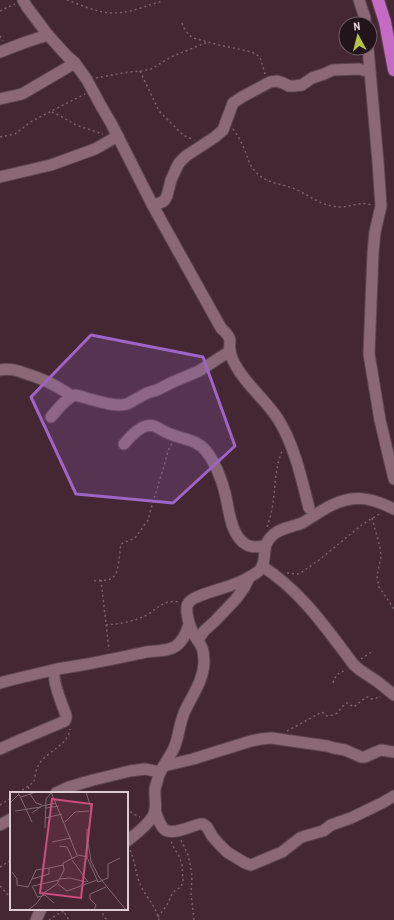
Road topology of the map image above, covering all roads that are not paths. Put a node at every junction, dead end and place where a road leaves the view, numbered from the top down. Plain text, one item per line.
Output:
1 (23, 0) edge
2 (359, 0) edge
3 (378, 0) edge
4 (364, 16) edge
5 (48, 35) junction
6 (0, 52) edge
7 (369, 56) edge
8 (75, 63) junction
9 (394, 70) edge
10 (370, 72) junction
11 (0, 99) edge
12 (116, 137) junction
13 (0, 177) edge
14 (153, 206) junction
15 (230, 351) junction
16 (0, 370) edge
17 (72, 396) junction
18 (51, 417) dead end
19 (124, 444) dead end
20 (394, 479) edge
21 (394, 509) edge
22 (315, 510) junction
23 (262, 546) junction
24 (266, 566) junction
25 (249, 578) junction
26 (189, 625) junction
27 (198, 640) junction
28 (57, 669) junction
29 (0, 683) edge
30 (392, 693) edge
31 (0, 749) edge
32 (394, 752) edge
33 (162, 769) junction
34 (58, 792) edge
35 (394, 796) edge
36 (155, 810) junction
37 (10, 820) edge
38 (0, 825) edge
39 (128, 844) edge
40 (41, 910) edge
41 (36, 920) edge

1 - 5 street
2 - 4 street
3 - 9 highway
5 - 6 street
5 - 8 street
7 - 10 street
8 - 11 street
8 - 12 street
10 - 14 street
10 - 20 street
12 - 13 street
12 - 14 street
14 - 15 street
15 - 17 street
15 - 22 street
16 - 17 street
17 - 18 street
19 - 23 street
21 - 22 street
22 - 23 street
23 - 24 street
24 - 25 street
24 - 30 street
25 - 26 street
25 - 27 street
26 - 27 street
26 - 28 street
27 - 33 street
28 - 29 street
28 - 31 street
32 - 33 street
33 - 34 street
33 - 36 street
35 - 36 street
36 - 39 street
37 - 38 street
40 - 41 street

